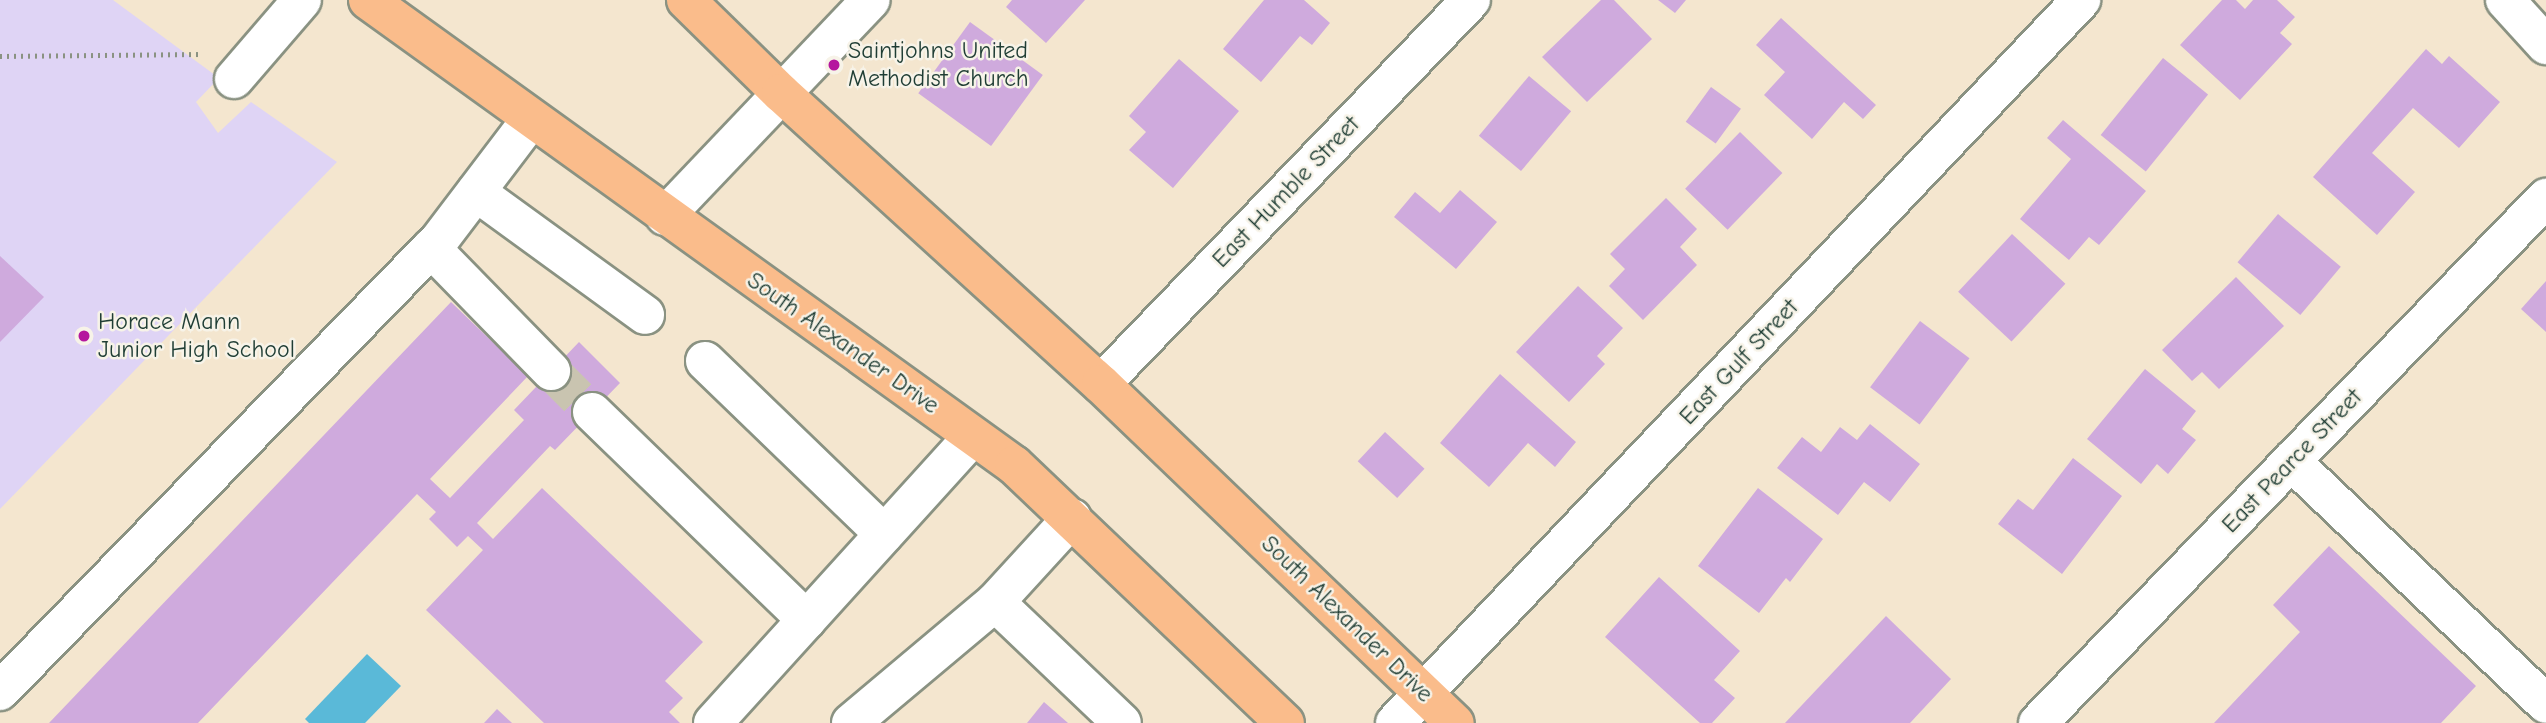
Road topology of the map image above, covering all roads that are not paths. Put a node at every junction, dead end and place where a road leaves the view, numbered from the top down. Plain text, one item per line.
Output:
1 (302, 0) edge
2 (368, 0) edge
3 (686, 0) edge
4 (871, 0) edge
5 (1471, 0) edge
6 (2081, 0) edge
7 (2505, 0) edge
8 (2546, 45) edge
9 (245, 66) road end
10 (781, 93) junction
11 (531, 119) junction
12 (476, 192) junction
13 (2546, 198) edge
14 (665, 216) junction
15 (431, 248) junction
16 (645, 315) dead end
17 (705, 361) dead end
18 (551, 371) tunnel mouth
19 (1101, 384) junction
20 (592, 412) tunnel mouth
21 (973, 436) junction
22 (2291, 461) junction
23 (1072, 518) junction
24 (884, 534) junction
25 (995, 603) junction
26 (807, 620) junction
27 (0, 691) edge
28 (1426, 693) junction
29 (2546, 704) edge
30 (2048, 720) edge
31 (713, 723) edge
32 (851, 723) edge
33 (1122, 723) edge
34 (1285, 723) edge
35 (1395, 723) edge
36 (1455, 723) edge

1 - 9 street
2 - 11 main road, South Alexander Drive
3 - 10 main road, South Alexander Drive
4 - 10 street
5 - 19 street, East Humble Street
6 - 28 street, East Gulf Street
7 - 8 street
10 - 14 street
10 - 19 main road, South Alexander Drive
11 - 12 street
11 - 14 main road, South Alexander Drive
12 - 15 street
12 - 16 street
13 - 22 street, East Pearce Street
14 - 21 main road, South Alexander Drive
15 - 18 street
15 - 27 street
17 - 24 street
19 - 28 main road, South Alexander Drive
20 - 26 street
21 - 23 main road, South Alexander Drive
21 - 24 street
22 - 29 street
22 - 30 street, East Pearce Street
23 - 25 street
23 - 34 main road, South Alexander Drive
24 - 26 street
25 - 32 street
25 - 33 street
26 - 31 street
28 - 35 street, East Gulf Street
28 - 36 main road, South Alexander Drive

